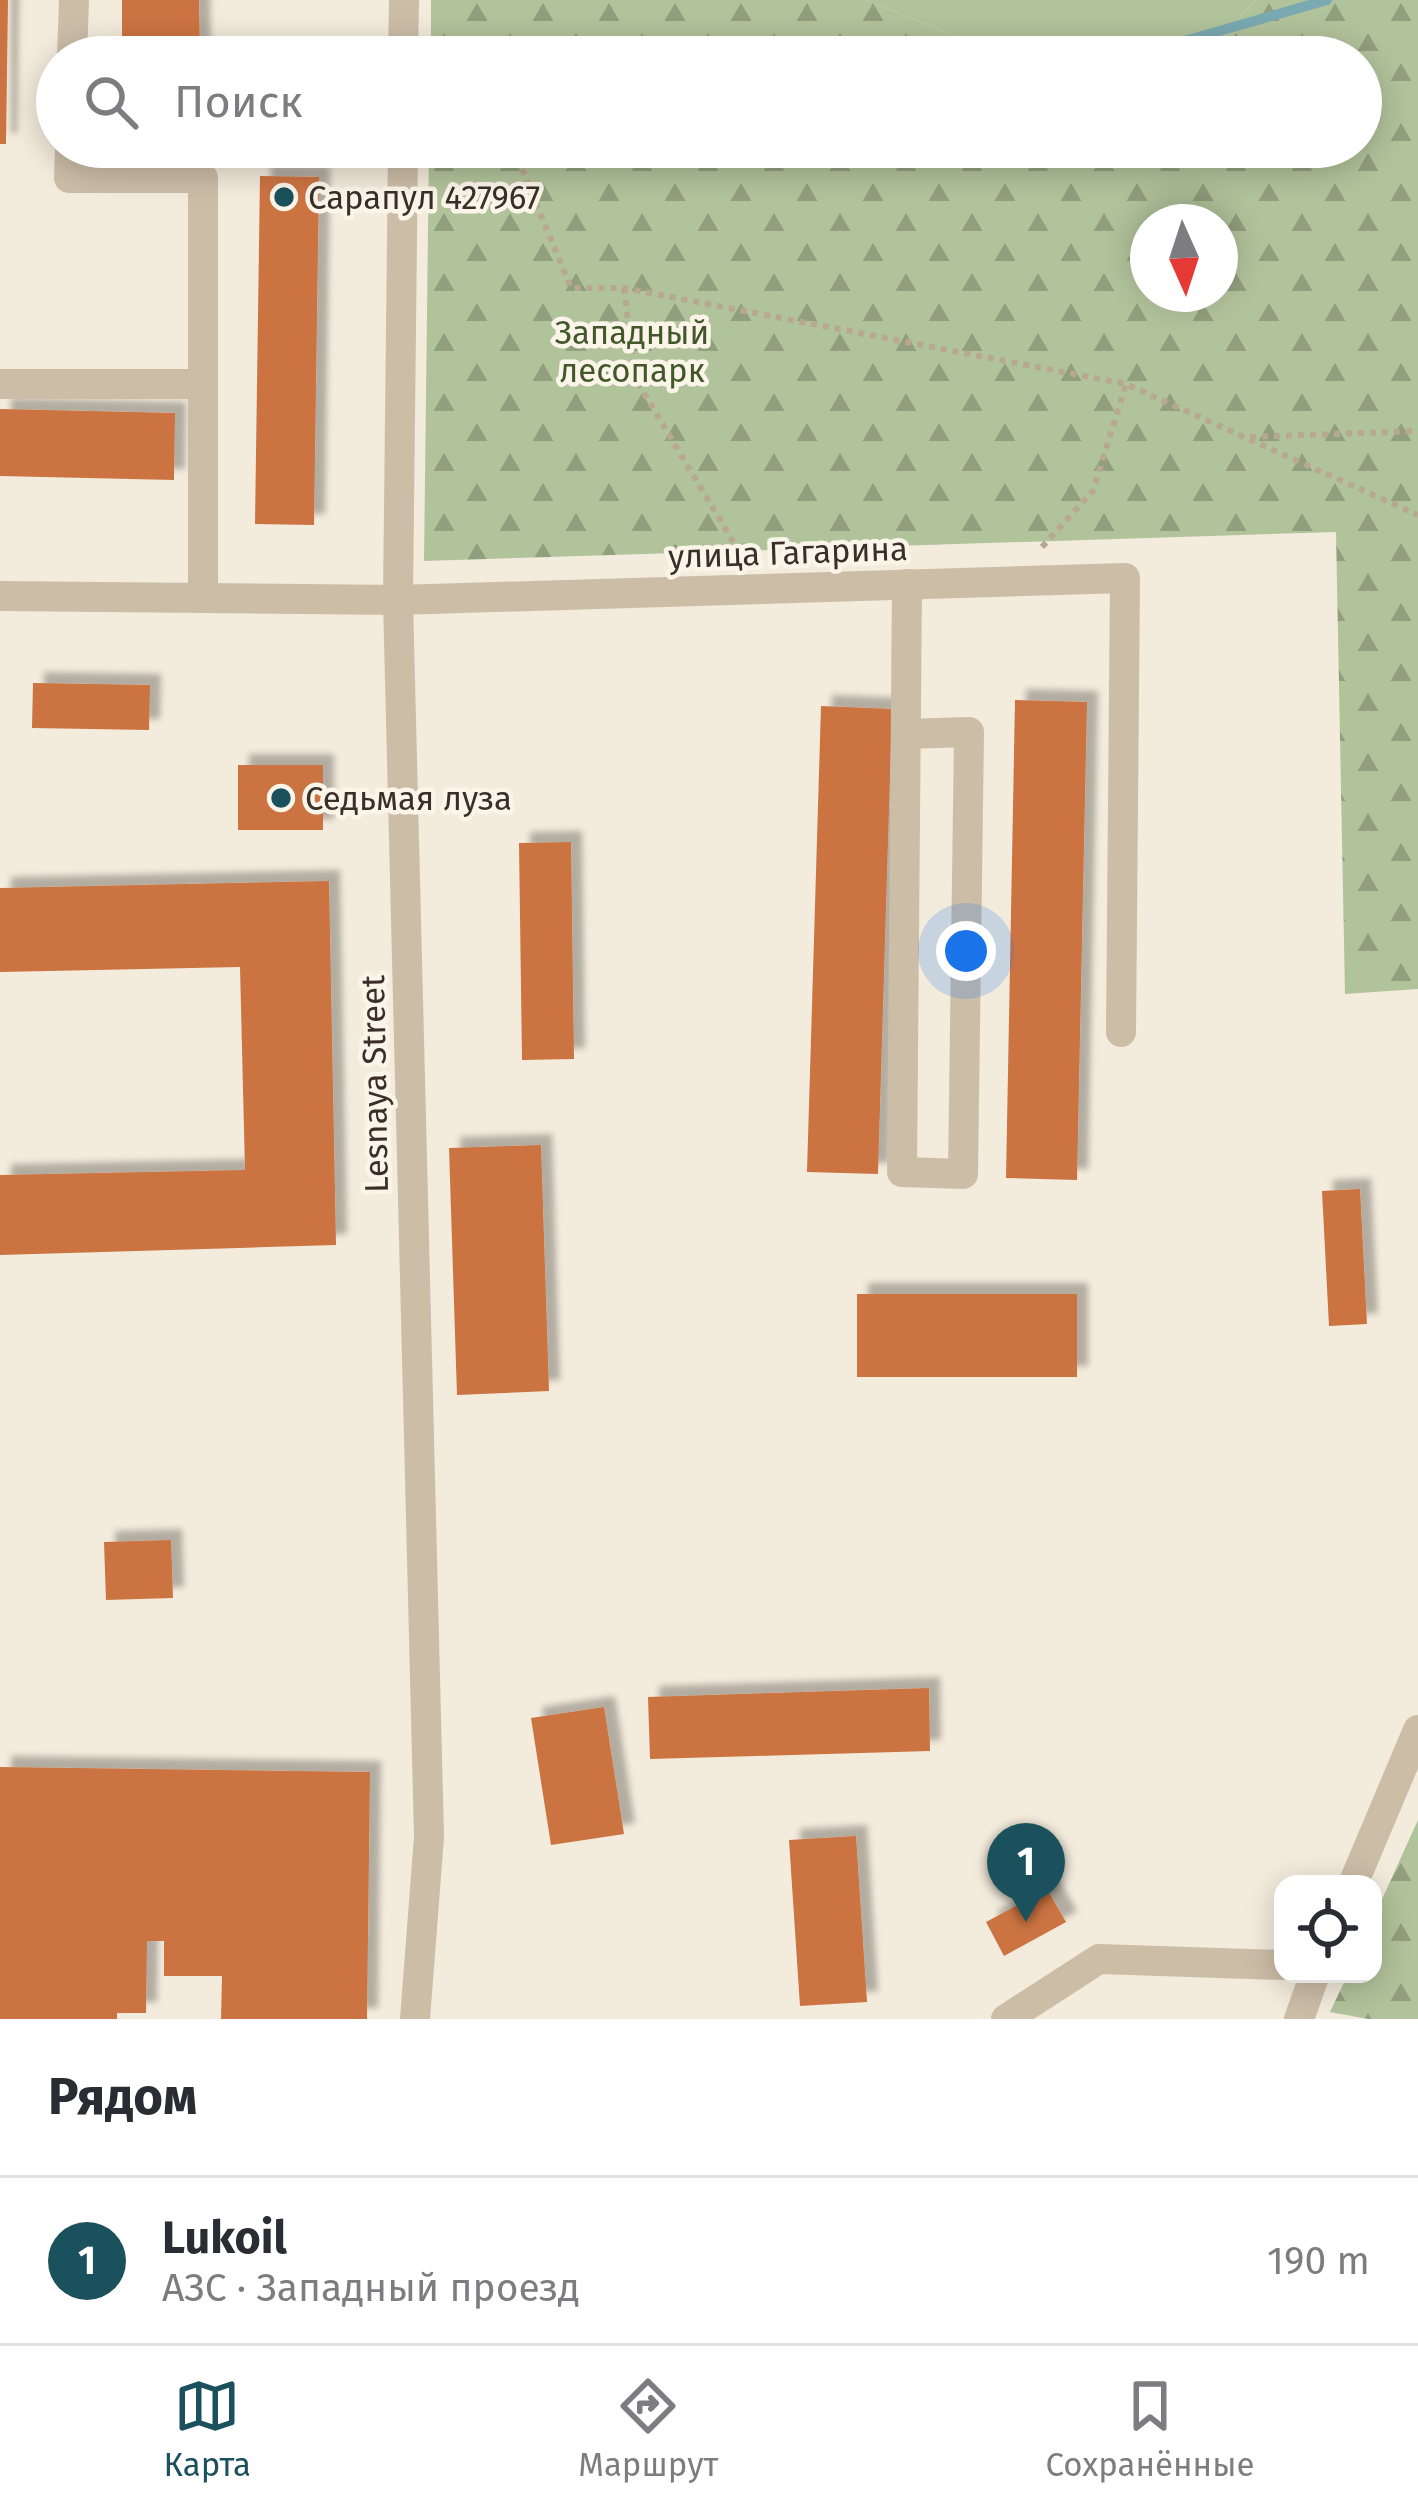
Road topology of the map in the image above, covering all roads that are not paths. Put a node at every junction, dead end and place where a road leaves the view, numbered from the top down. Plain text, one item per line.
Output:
1 (74, 0) edge
2 (404, 0) edge
3 (73, 36) edge
4 (404, 36) edge
5 (69, 168) edge
6 (403, 168) edge
7 (0, 383) edge
8 (203, 384) junction
9 (907, 584) junction
10 (0, 596) edge
11 (203, 598) junction
12 (398, 600) junction
13 (906, 734) junction
14 (1121, 1032) dead end
15 (1418, 1730) edge
16 (1356, 1875) edge
17 (1274, 1965) edge
18 (1312, 1983) edge
19 (415, 2019) edge
20 (1006, 2019) edge
21 (1299, 2019) edge

1 - 3 street
2 - 4 street
5 - 8 street
6 - 12 street, Lesnaya Street
7 - 8 street
8 - 11 street
9 - 12 street, улица Гагарина
9 - 13 street
9 - 14 street, улица Гагарина
10 - 11 street, улица Гагарина
11 - 12 street, улица Гагарина
12 - 19 street, Lesnaya Street
13 - 13 street
15 - 16 street
17 - 20 street
18 - 21 street

